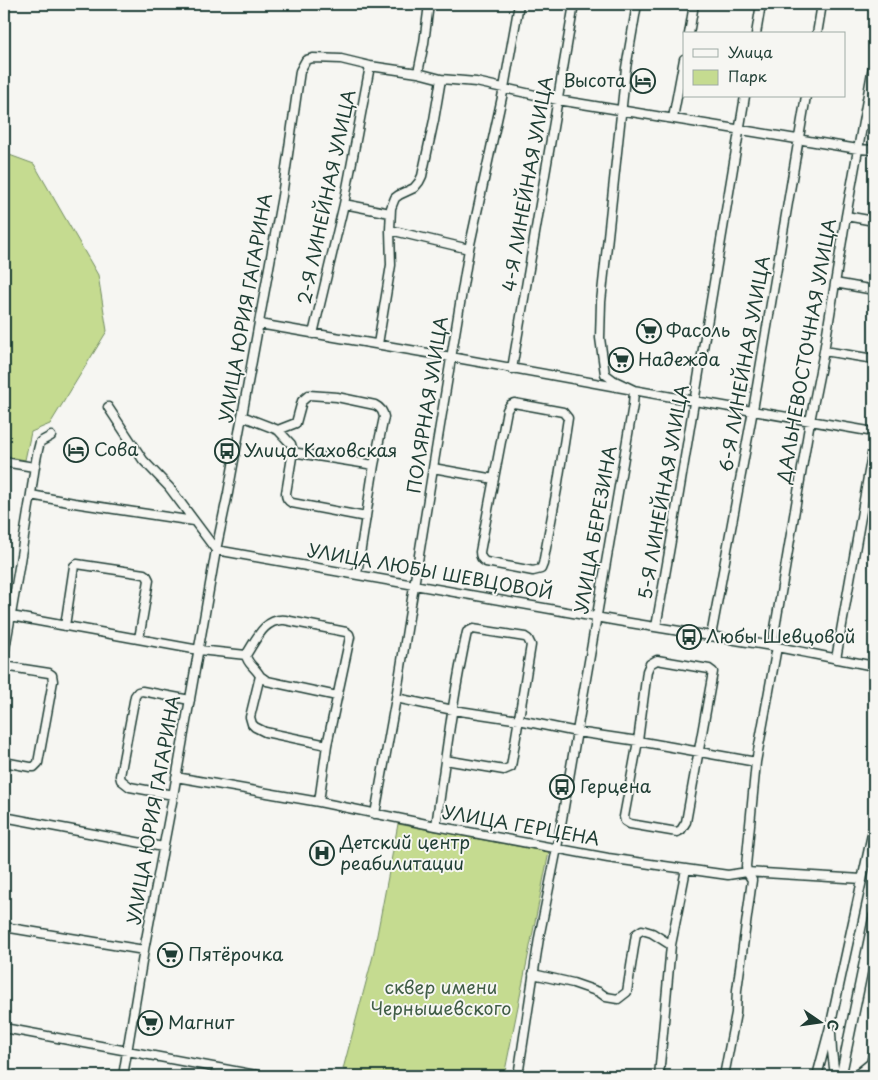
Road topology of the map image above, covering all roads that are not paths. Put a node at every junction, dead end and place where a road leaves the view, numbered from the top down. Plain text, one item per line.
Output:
1 (429, 4) edge
2 (519, 4) edge
3 (574, 4) edge
4 (637, 4) edge
5 (694, 4) edge
6 (761, 4) edge
7 (822, 4) edge
8 (689, 32) edge
9 (756, 32) edge
10 (817, 32) edge
11 (874, 62) edge
12 (683, 64) edge
13 (370, 66) junction
14 (418, 73) junction
15 (440, 80) junction
16 (504, 88) junction
17 (745, 98) edge
18 (806, 98) edge
19 (558, 100) junction
20 (621, 109) junction
21 (673, 118) junction
22 (740, 129) junction
23 (799, 139) junction
24 (858, 149) junction
25 (874, 150) edge
26 (344, 204) junction
27 (390, 213) junction
28 (846, 216) junction
29 (874, 221) edge
30 (390, 230) junction
31 (469, 249) junction
32 (835, 283) junction
33 (874, 290) edge
34 (259, 324) junction
35 (314, 334) junction
36 (378, 344) junction
37 (824, 351) junction
38 (451, 357) junction
39 (874, 359) edge
40 (512, 368) junction
41 (634, 390) junction
42 (695, 401) junction
43 (108, 406) dead end
44 (753, 410) junction
45 (242, 416) junction
46 (810, 421) junction
47 (278, 430) junction
48 (874, 432) edge
49 (51, 436) dead end
50 (874, 444) edge
51 (293, 451) junction
52 (4, 462) edge
53 (374, 465) junction
54 (34, 467) junction
55 (433, 468) junction
56 (494, 478) junction
57 (31, 495) junction
58 (366, 517) junction
59 (194, 521) junction
60 (216, 550) junction
61 (357, 574) junction
62 (414, 584) junction
63 (7, 614) edge
64 (596, 616) junction
65 (65, 626) junction
66 (656, 626) junction
67 (711, 636) junction
68 (138, 639) junction
69 (774, 647) junction
70 (199, 650) junction
71 (4, 654) edge
72 (246, 655) junction
73 (836, 659) junction
74 (4, 666) edge
75 (874, 666) edge
76 (260, 676) junction
77 (337, 696) junction
78 (396, 698) junction
79 (190, 700) junction
80 (453, 710) junction
81 (519, 720) junction
82 (577, 732) junction
83 (638, 741) junction
84 (328, 744) junction
85 (699, 752) junction
86 (445, 760) junction
87 (4, 762) edge
88 (756, 762) junction
89 (176, 777) junction
90 (173, 795) junction
91 (319, 802) junction
92 (375, 814) junction
93 (4, 817) edge
94 (874, 825) edge
95 (436, 826) junction
96 (163, 847) junction
97 (557, 848) junction
98 (686, 869) junction
99 (747, 872) junction
100 (862, 879) junction
101 (874, 916) edge
102 (4, 927) edge
103 (671, 945) junction
104 (144, 950) junction
105 (534, 974) junction
106 (831, 1023) junction
107 (4, 1028) edge
108 (127, 1050) junction
109 (874, 1051) edge
110 (123, 1076) edge
111 (262, 1076) edge
112 (518, 1076) edge
113 (659, 1076) edge
114 (724, 1076) edge
115 (817, 1076) edge
116 (835, 1076) edge
117 (841, 1076) edge
118 (855, 1076) edge

1 - 14 street
2 - 16 street, ПОЛЯРНАЯ УЛИЦА
3 - 19 street, 4-Я ЛИНЕЙНАЯ УЛИЦА
4 - 20 street
5 - 8 street
6 - 9 street
7 - 10 street
11 - 24 street, ДАЛЬНЕВОСТОЧНАЯ УЛИЦА
12 - 21 street
13 - 14 street
13 - 26 street, 2-Я ЛИНЕЙНАЯ УЛИЦА
13 - 34 street, УЛИЦА ЮРИЯ ГАГАРИНА
14 - 15 street
15 - 16 street
15 - 27 street
16 - 19 street
16 - 31 street, ПОЛЯРНАЯ УЛИЦА
17 - 22 street, 5-Я ЛИНЕЙНАЯ УЛИЦА
18 - 23 street, 6-Я ЛИНЕЙНАЯ УЛИЦА
19 - 20 street
19 - 40 street, 4-Я ЛИНЕЙНАЯ УЛИЦА
20 - 21 street
20 - 41 street
21 - 22 street
22 - 23 street
22 - 42 street, 5-Я ЛИНЕЙНАЯ УЛИЦА
23 - 24 street
23 - 44 street, 6-Я ЛИНЕЙНАЯ УЛИЦА
24 - 25 street
24 - 28 street, ДАЛЬНЕВОСТОЧНАЯ УЛИЦА
26 - 27 street
26 - 35 street, 2-Я ЛИНЕЙНАЯ УЛИЦА
27 - 30 street
28 - 29 street
28 - 32 street, ДАЛЬНЕВОСТОЧНАЯ УЛИЦА
30 - 31 street
30 - 36 street
31 - 38 street, ПОЛЯРНАЯ УЛИЦА
32 - 33 street
32 - 37 street, ДАЛЬНЕВОСТОЧНАЯ УЛИЦА
34 - 35 street
34 - 45 street, УЛИЦА ЮРИЯ ГАГАРИНА
35 - 36 street
36 - 38 street
37 - 39 street
37 - 46 street, ДАЛЬНЕВОСТОЧНАЯ УЛИЦА
38 - 40 street
38 - 55 street, ПОЛЯРНАЯ УЛИЦА
40 - 41 street
41 - 42 street
41 - 64 street, УЛИЦА БЕРЕЗИНА
42 - 44 street
42 - 66 street, 5-Я ЛИНЕЙНАЯ УЛИЦА
43 - 59 street
44 - 46 street
44 - 67 street, 6-Я ЛИНЕЙНАЯ УЛИЦА
45 - 47 street
45 - 60 street, УЛИЦА ЮРИЯ ГАГАРИНА
46 - 48 street
46 - 69 street, ДАЛЬНЕВОСТОЧНАЯ УЛИЦА
47 - 51 street
47 - 53 street
49 - 54 street
50 - 73 street
51 - 53 street
51 - 58 street
52 - 54 street
53 - 58 street
54 - 57 street
55 - 56 street
55 - 62 street, ПОЛЯРНАЯ УЛИЦА
56 - 56 street
57 - 59 street
57 - 63 street
58 - 61 street
59 - 60 street
60 - 61 street, УЛИЦА ЛЮБЫ ШЕВЦОВОЙ
60 - 70 street, УЛИЦА ЮРИЯ ГАГАРИНА
61 - 62 street, УЛИЦА ЛЮБЫ ШЕВЦОВОЙ
62 - 64 street, УЛИЦА ЛЮБЫ ШЕВЦОВОЙ
62 - 78 street, ПОЛЯРНАЯ УЛИЦА
63 - 65 street
63 - 71 street
64 - 66 street, УЛИЦА ЛЮБЫ ШЕВЦОВОЙ
64 - 82 street, УЛИЦА БЕРЕЗИНА
65 - 68 street
65 - 68 street
66 - 67 street, УЛИЦА ЛЮБЫ ШЕВЦОВОЙ
67 - 69 street, УЛИЦА ЛЮБЫ ШЕВЦОВОЙ
68 - 70 street
69 - 73 street, УЛИЦА ЛЮБЫ ШЕВЦОВОЙ
69 - 88 street, ДАЛЬНЕВОСТОЧНАЯ УЛИЦА
70 - 72 street
70 - 79 street, УЛИЦА ЮРИЯ ГАГАРИНА
72 - 76 street
72 - 77 street
73 - 75 street, УЛИЦА ЛЮБЫ ШЕВЦОВОЙ
74 - 87 street
76 - 77 street
76 - 84 street
77 - 84 street
78 - 80 street
78 - 92 street, ПОЛЯРНАЯ УЛИЦА
79 - 89 street, УЛИЦА ЮРИЯ ГАГАРИНА
79 - 90 street
80 - 81 street
80 - 81 street
80 - 86 street
81 - 82 street
81 - 86 street
82 - 83 street
82 - 97 street, УЛИЦА БЕРЕЗИНА
83 - 85 street
83 - 85 street
83 - 85 street
84 - 91 street
85 - 88 street
86 - 95 street
88 - 99 street, ДАЛЬНЕВОСТОЧНАЯ УЛИЦА
89 - 90 street, УЛИЦА ЮРИЯ ГАГАРИНА
89 - 91 street, УЛИЦА ГЕРЦЕНА
90 - 96 street, УЛИЦА ЮРИЯ ГАГАРИНА
91 - 92 street, УЛИЦА ГЕРЦЕНА
92 - 95 street, УЛИЦА ГЕРЦЕНА
93 - 96 street
94 - 100 street
95 - 97 street, УЛИЦА ГЕРЦЕНА
96 - 104 street, УЛИЦА ЮРИЯ ГАГАРИНА
97 - 98 street, УЛИЦА ГЕРЦЕНА
97 - 105 street, УЛИЦА БЕРЕЗИНА
98 - 99 street, УЛИЦА ГЕРЦЕНА
98 - 103 street
99 - 100 street, УЛИЦА ГЕРЦЕНА
99 - 114 street, ДАЛЬНЕВОСТОЧНАЯ УЛИЦА
100 - 106 street
101 - 117 street
102 - 104 street
103 - 105 street
103 - 113 street
104 - 108 street, УЛИЦА ЮРИЯ ГАГАРИНА
105 - 112 street, УЛИЦА БЕРЕЗИНА
106 - 115 street
106 - 116 street
107 - 108 street
108 - 110 street, УЛИЦА ЮРИЯ ГАГАРИНА
108 - 111 street
109 - 118 street

